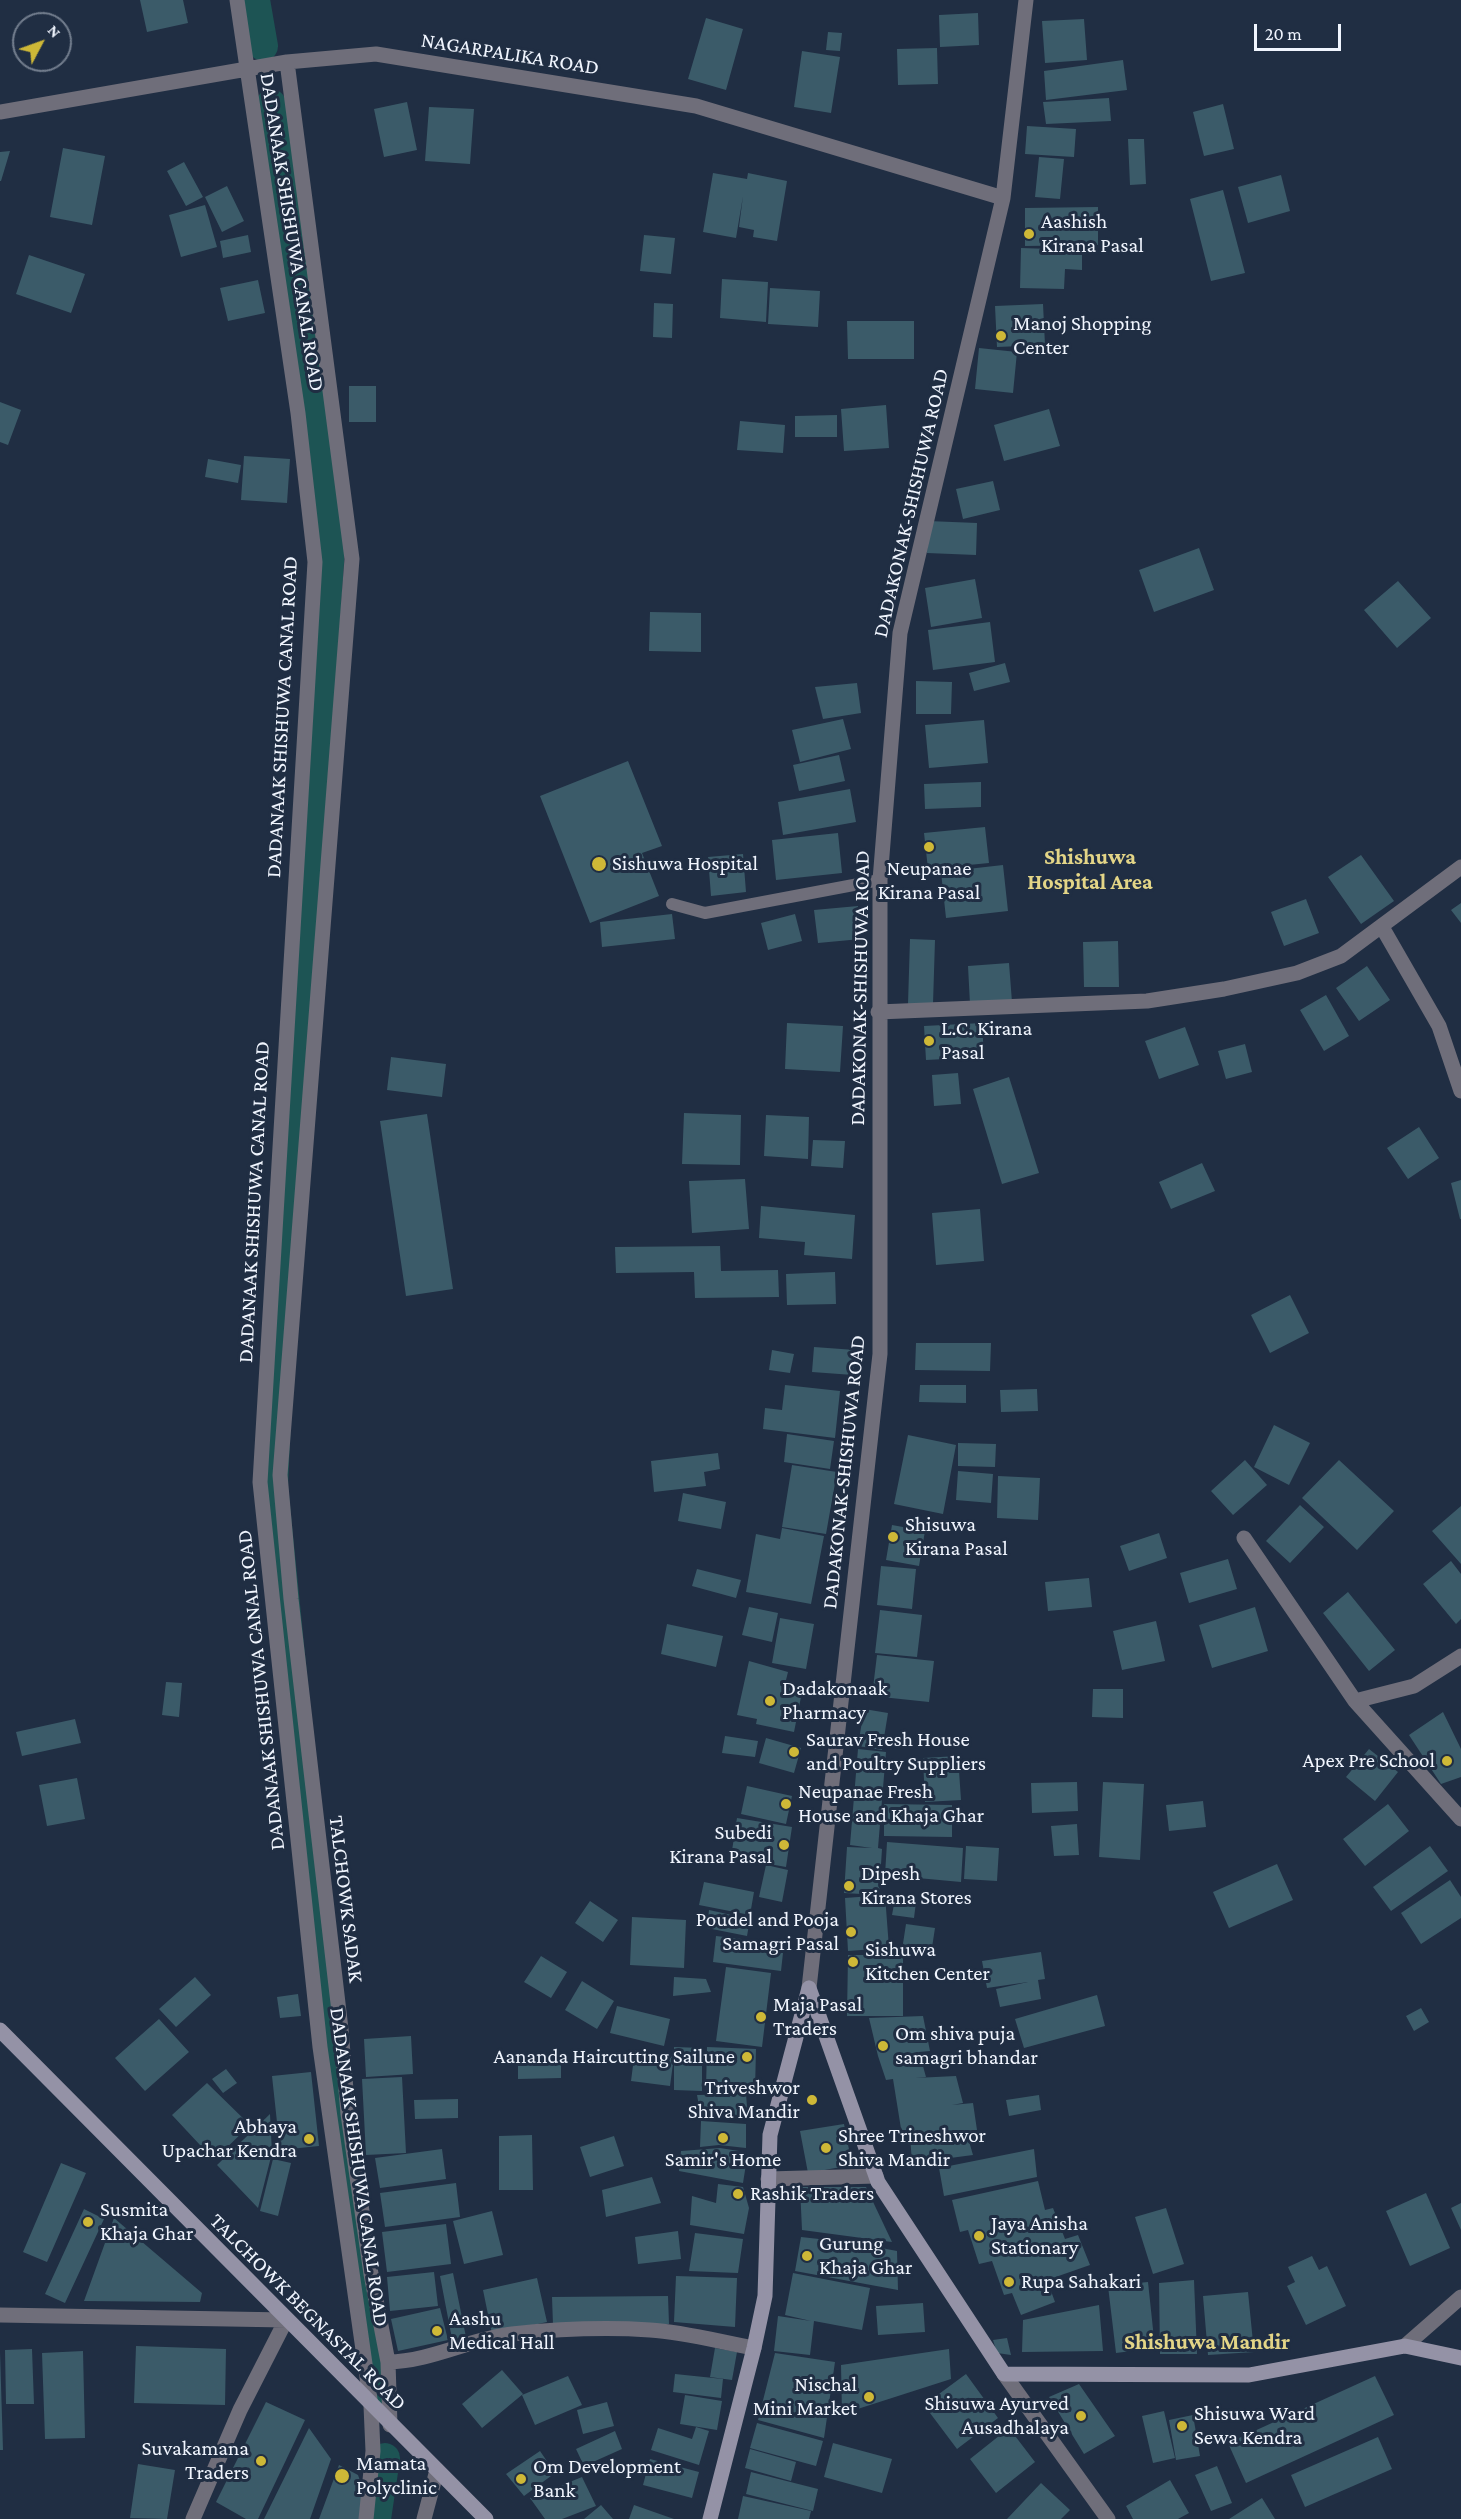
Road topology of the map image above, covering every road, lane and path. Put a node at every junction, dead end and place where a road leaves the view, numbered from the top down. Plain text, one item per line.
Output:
1 (237, 0) edge
2 (1026, 0) edge
3 (287, 62) junction
4 (247, 70) junction
5 (0, 112) edge
6 (1003, 198) junction
7 (1461, 867) edge
8 (879, 880) junction
9 (672, 904) dead end
10 (1382, 927) junction
11 (878, 1012) junction
12 (1461, 1091) edge
13 (280, 1475) joint
14 (1244, 1538) dead end
15 (1461, 1656) edge
16 (1355, 1701) junction
17 (1461, 1819) edge
18 (809, 1988) junction
19 (0, 2030) edge
20 (876, 2176) junction
21 (768, 2179) junction
22 (1461, 2297) edge
23 (0, 2315) edge
24 (286, 2320) junction
25 (1405, 2346) junction
26 (754, 2348) junction
27 (1461, 2358) edge
28 (388, 2362) junction
29 (1004, 2374) junction
30 (371, 2406) junction
31 (390, 2425) junction
32 (437, 2470) junction
33 (192, 2519) edge
34 (366, 2519) edge
35 (424, 2519) edge
36 (486, 2519) edge
37 (710, 2519) edge
38 (1108, 2519) edge

1 - 4 street, DADANAAK SHISHUWA CANAL ROAD
2 - 6 street, DADAKONAK-SHISHUWA ROAD
3 - 4 street, NAGARPALIKA ROAD
3 - 6 street, NAGARPALIKA ROAD
3 - 13 street, DADANAAK SHISHUWA CANAL ROAD
4 - 5 street, NAGARPALIKA ROAD
4 - 30 street, DADANAAK SHISHUWA CANAL ROAD
6 - 8 street, DADAKONAK-SHISHUWA ROAD
7 - 10 street
8 - 9 lane
8 - 11 street, DADAKONAK-SHISHUWA ROAD
10 - 11 street
10 - 12 street
11 - 18 street, DADAKONAK-SHISHUWA ROAD
13 - 28 street, TALCHOWK SADAK
14 - 16 street
15 - 16 street
16 - 17 street
18 - 20 main road
18 - 21 main road
19 - 24 main road, TALCHOWK BEGNASTAL ROAD
20 - 21 street
20 - 29 main road
21 - 26 main road
22 - 25 street
23 - 24 street
24 - 30 main road, TALCHOWK BEGNASTAL ROAD
24 - 33 street
25 - 27 main road
25 - 29 main road
26 - 28 street
26 - 37 main road
28 - 31 street, TALCHOWK SADAK
29 - 38 street
30 - 31 main road, TALCHOWK BEGNASTAL ROAD
30 - 34 street, DADANAAK SHISHUWA CANAL ROAD
31 - 32 main road, TALCHOWK BEGNASTAL ROAD
32 - 35 street
32 - 36 main road, TALCHOWK BEGNASTAL ROAD

